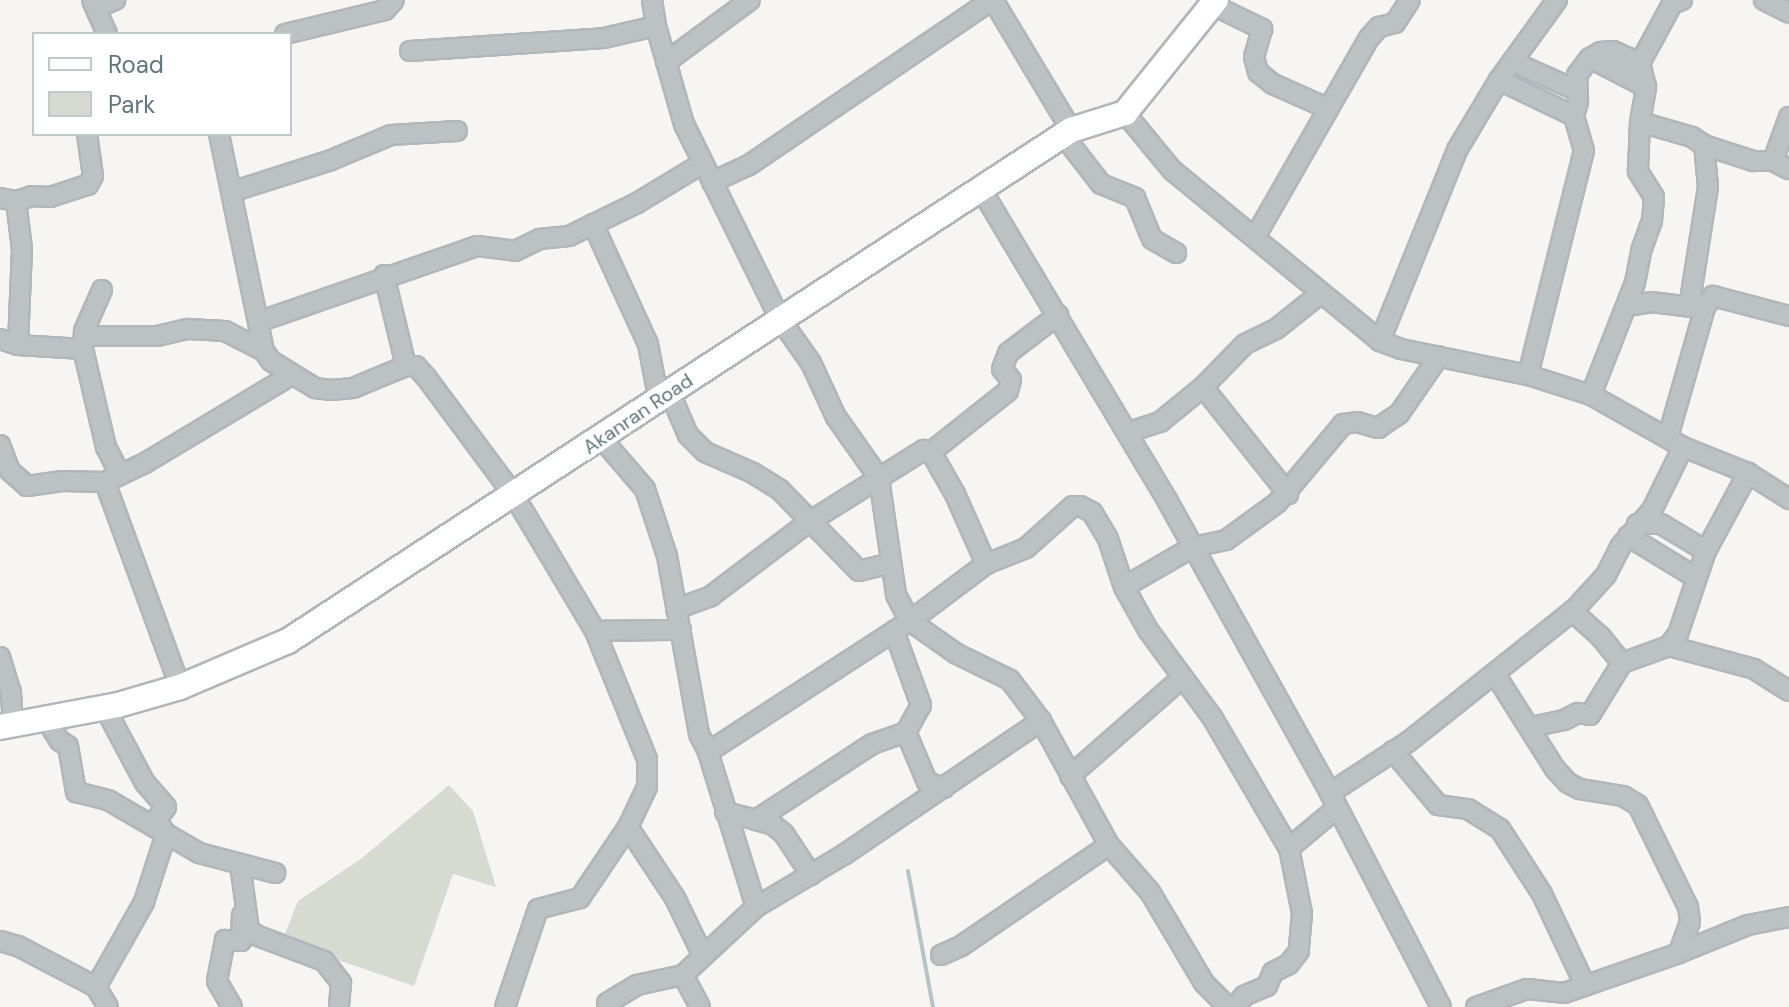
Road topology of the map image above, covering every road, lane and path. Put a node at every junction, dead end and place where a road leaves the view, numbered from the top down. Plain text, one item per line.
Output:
1 (115, 0) edge
2 (394, 0) edge
3 (652, 0) edge
4 (750, 0) edge
5 (992, 0) edge
6 (1410, 0) edge
7 (1557, 0) edge
8 (1681, 0) edge
9 (1764, 0) edge
10 (1214, 2) edge
11 (94, 4) edge
12 (1789, 13) edge
13 (656, 26) junction
14 (106, 32) edge
15 (292, 32) edge
16 (410, 51) dead end
17 (1590, 58) junction
18 (666, 62) junction
19 (1513, 62) junction
20 (1640, 63) junction
21 (1499, 80) junction
22 (1646, 87) junction
23 (1578, 91) junction
24 (1327, 108) junction
25 (1125, 113) junction
26 (1574, 116) junction
27 (1789, 117) edge
28 (1640, 122) junction
29 (457, 131) dead end
30 (1067, 132) junction
31 (87, 136) edge
32 (219, 136) edge
33 (1704, 145) junction
34 (703, 163) junction
35 (1781, 165) edge
36 (712, 182) junction
37 (981, 189) junction
38 (231, 192) junction
39 (8, 199) edge
40 (593, 224) junction
41 (1255, 237) junction
42 (1176, 253) dead end
43 (384, 275) junction
44 (102, 290) dead end
45 (1320, 294) junction
46 (1708, 302) junction
47 (1627, 306) junction
48 (1689, 307) junction
49 (1058, 315) junction
50 (1789, 316) edge
51 (780, 319) junction
52 (258, 322) junction
53 (0, 339) edge
54 (1380, 341) junction
55 (83, 343) junction
56 (18, 345) junction
57 (264, 351) junction
58 (1439, 356) junction
59 (406, 366) junction
60 (1528, 375) junction
61 (290, 376) junction
62 (1203, 387) junction
63 (1591, 395) junction
64 (665, 397) junction
65 (1129, 432) junction
66 (602, 439) junction
67 (1676, 442) junction
68 (0, 445) edge
69 (931, 452) junction
70 (1748, 473) junction
71 (112, 478) junction
72 (879, 478) junction
73 (513, 494) junction
74 (1288, 494) junction
75 (1789, 499) edge
76 (809, 522) junction
77 (1633, 530) junction
78 (1193, 547) junction
79 (1706, 551) junction
80 (890, 563) junction
81 (986, 564) junction
82 (1695, 577) junction
83 (1124, 587) junction
84 (676, 609) junction
85 (1572, 611) junction
86 (902, 626) junction
87 (681, 630) junction
88 (595, 631) junction
89 (1669, 646) junction
90 (0, 657) edge
91 (1622, 663) junction
92 (1495, 674) junction
93 (1182, 678) junction
94 (180, 687) junction
95 (1789, 691) edge
96 (105, 708) junction
97 (46, 719) junction
98 (1041, 721) junction
99 (7, 726) edge
100 (1531, 727) junction
101 (906, 732) junction
102 (1393, 751) junction
103 (708, 752) junction
104 (1070, 776) junction
105 (944, 788) junction
106 (1334, 801) junction
107 (725, 812) junction
108 (756, 820) junction
109 (628, 827) junction
110 (166, 834) junction
111 (1109, 845) junction
112 (1289, 848) junction
113 (240, 864) junction
114 (275, 873) dead end
115 (811, 875) junction
116 (243, 906) junction
117 (756, 907) junction
118 (1789, 917) edge
119 (0, 941) edge
120 (1679, 953) junction
121 (941, 955) dead end
122 (703, 956) junction
123 (683, 975) junction
124 (1585, 985) junction
125 (96, 987) junction
126 (1565, 1000) edge
127 (607, 1003) dead end
128 (108, 1007) edge
129 (232, 1007) edge
130 (339, 1007) edge
131 (505, 1007) edge
132 (700, 1007) edge
133 (1228, 1007) edge
134 (1235, 1007) edge
135 (1441, 1007) edge
136 (1476, 1007) edge

1 - 11 street
2 - 15 street
3 - 13 street
4 - 18 street
5 - 30 street
5 - 36 street
6 - 24 street
7 - 19 street
8 - 20 street
9 - 12 street
10 - 24 street
10 - 25 main road
11 - 14 street
13 - 16 street
13 - 18 street
17 - 20 street
17 - 22 street
17 - 23 street
18 - 34 street
19 - 21 street
19 - 23 street
20 - 22 street
21 - 26 street
21 - 54 street
22 - 28 street
23 - 26 street
24 - 41 street
25 - 30 main road, Akanran Road
25 - 41 street
26 - 60 street
27 - 35 street
28 - 33 street
28 - 47 street
29 - 38 street
30 - 37 main road, Akanran Road
30 - 42 street
31 - 39 street
32 - 38 street
33 - 35 street
33 - 48 street
34 - 36 street
34 - 40 street
36 - 51 street
37 - 49 street
37 - 51 main road, Akanran Road
38 - 52 street
39 - 56 street
40 - 43 street
40 - 64 street
41 - 45 street
43 - 52 street
43 - 59 street
44 - 55 street
45 - 54 street
45 - 62 street
46 - 48 street
46 - 50 street
46 - 67 street
47 - 48 street
47 - 63 street
49 - 65 street
49 - 69 street
51 - 64 main road, Akanran Road
51 - 72 street
52 - 57 street
53 - 56 street
54 - 58 street
55 - 56 street
55 - 57 street
55 - 71 street
57 - 61 street
58 - 60 street
58 - 74 street
59 - 61 street
59 - 73 street
60 - 63 street
61 - 71 street
62 - 65 street
62 - 74 street
63 - 67 street
64 - 66 main road, Akanran Road
64 - 76 street
65 - 78 street
66 - 73 main road, Akanran Road
66 - 84 street
67 - 70 street
67 - 77 street
68 - 71 street
69 - 72 street
69 - 81 street
70 - 75 street
70 - 79 street
71 - 94 street
72 - 76 street
72 - 80 street
73 - 88 street
73 - 94 main road, Akanran Road
74 - 78 street
76 - 80 street
76 - 84 street
77 - 79 street
77 - 82 street
77 - 85 street
78 - 83 street
78 - 106 street
79 - 82 street
80 - 86 street
81 - 83 street
81 - 86 street
82 - 89 street
83 - 93 street
84 - 87 street
85 - 91 street
85 - 92 street
86 - 98 street
86 - 101 street
86 - 103 street
87 - 88 street
87 - 103 street
88 - 109 street
89 - 91 street
89 - 95 street
90 - 99 street
91 - 100 street
92 - 100 street
92 - 102 street
93 - 104 street
93 - 112 street
94 - 96 main road, Akanran Road
96 - 97 main road, Akanran Road
96 - 110 street
97 - 99 main road, Akanran Road
97 - 110 street
98 - 104 street
98 - 105 street
100 - 120 street
101 - 105 street
101 - 108 street
102 - 106 street
102 - 124 street
103 - 107 street
104 - 111 street
105 - 115 street
106 - 112 street
106 - 135 street
107 - 108 street
107 - 117 street
108 - 115 street
109 - 122 street
109 - 131 street
110 - 113 street
110 - 125 street
111 - 121 street
111 - 133 street
112 - 134 street
113 - 114 street
113 - 116 street
115 - 117 street
116 - 129 street
116 - 130 street
117 - 122 street
118 - 120 street
119 - 125 street
120 - 124 street
122 - 123 street
123 - 127 street
123 - 132 street
124 - 126 street
125 - 128 street
126 - 136 street

